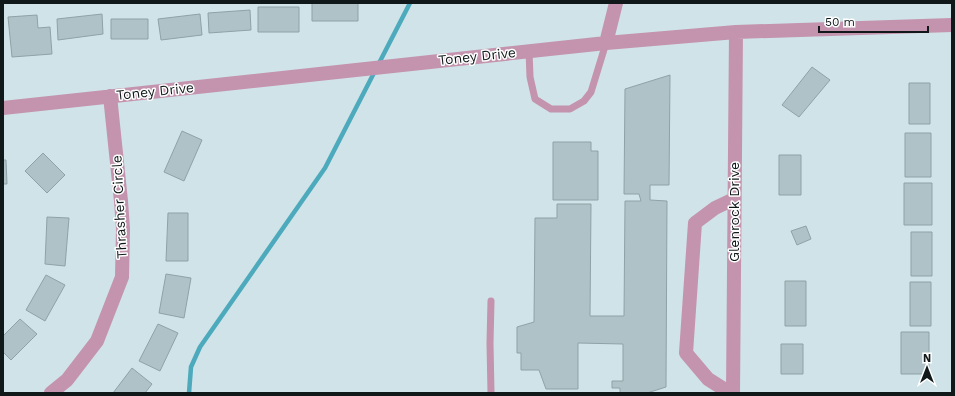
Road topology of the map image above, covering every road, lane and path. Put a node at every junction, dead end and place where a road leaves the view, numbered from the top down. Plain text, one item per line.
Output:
1 (616, 3) edge
2 (952, 25) edge
3 (736, 32) junction
4 (606, 42) junction
5 (529, 51) junction
6 (110, 96) junction
7 (3, 108) edge
8 (734, 199) junction
9 (491, 301) dead end
10 (51, 393) edge
11 (491, 393) edge
12 (731, 393) edge

1 - 4 street
2 - 3 street, Toney Drive
3 - 4 street, Toney Drive
3 - 8 street, Glenrock Drive
4 - 5 street, Toney Drive
4 - 5 lane
5 - 6 street, Toney Drive
6 - 7 street, Toney Drive
6 - 10 street, Thrasher Circle
8 - 12 street, Glenrock Drive
8 - 12 street
9 - 11 lane

